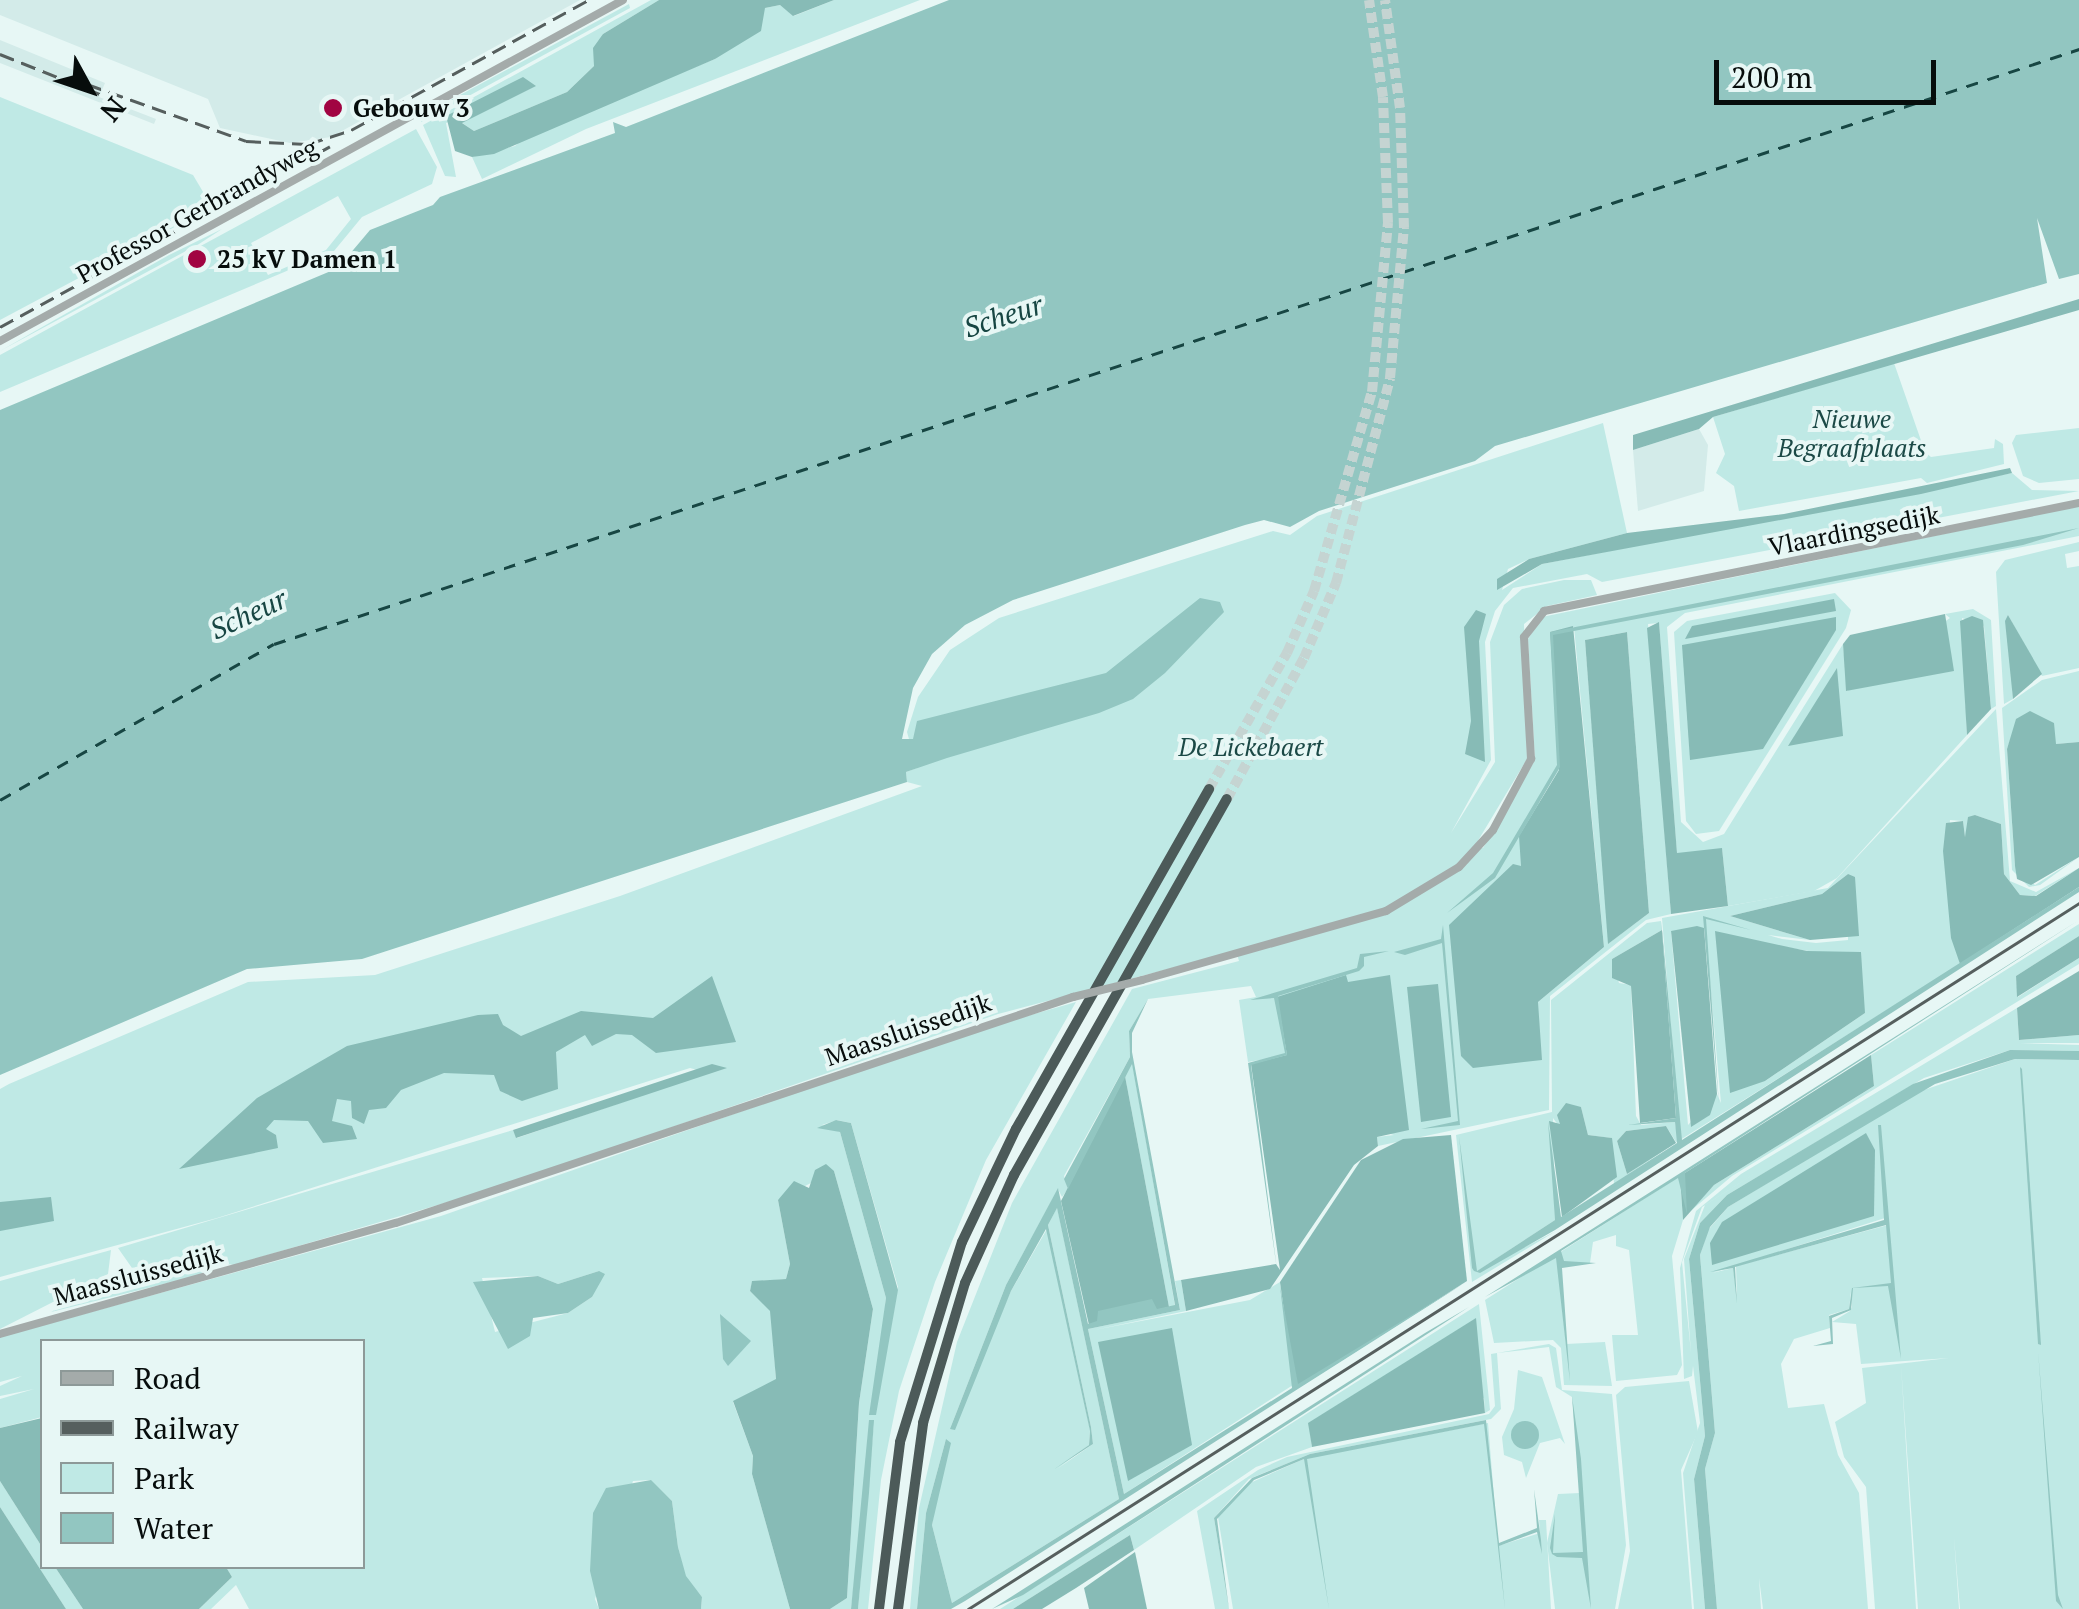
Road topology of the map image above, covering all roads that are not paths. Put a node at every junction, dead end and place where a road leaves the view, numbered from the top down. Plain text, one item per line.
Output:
1 (623, 0) edge
2 (0, 341) edge
3 (2079, 502) edge
4 (1635, 592) joint
5 (1210, 789) tunnel mouth
6 (1227, 799) tunnel mouth
7 (0, 1334) edge
8 (879, 1609) edge
9 (898, 1609) edge

1 - 2 street, Professor Gerbrandyweg
3 - 4 street, Vlaardingsedijk
4 - 7 street, Maassluissedijk, bridge
5 - 8 highway
6 - 9 highway

